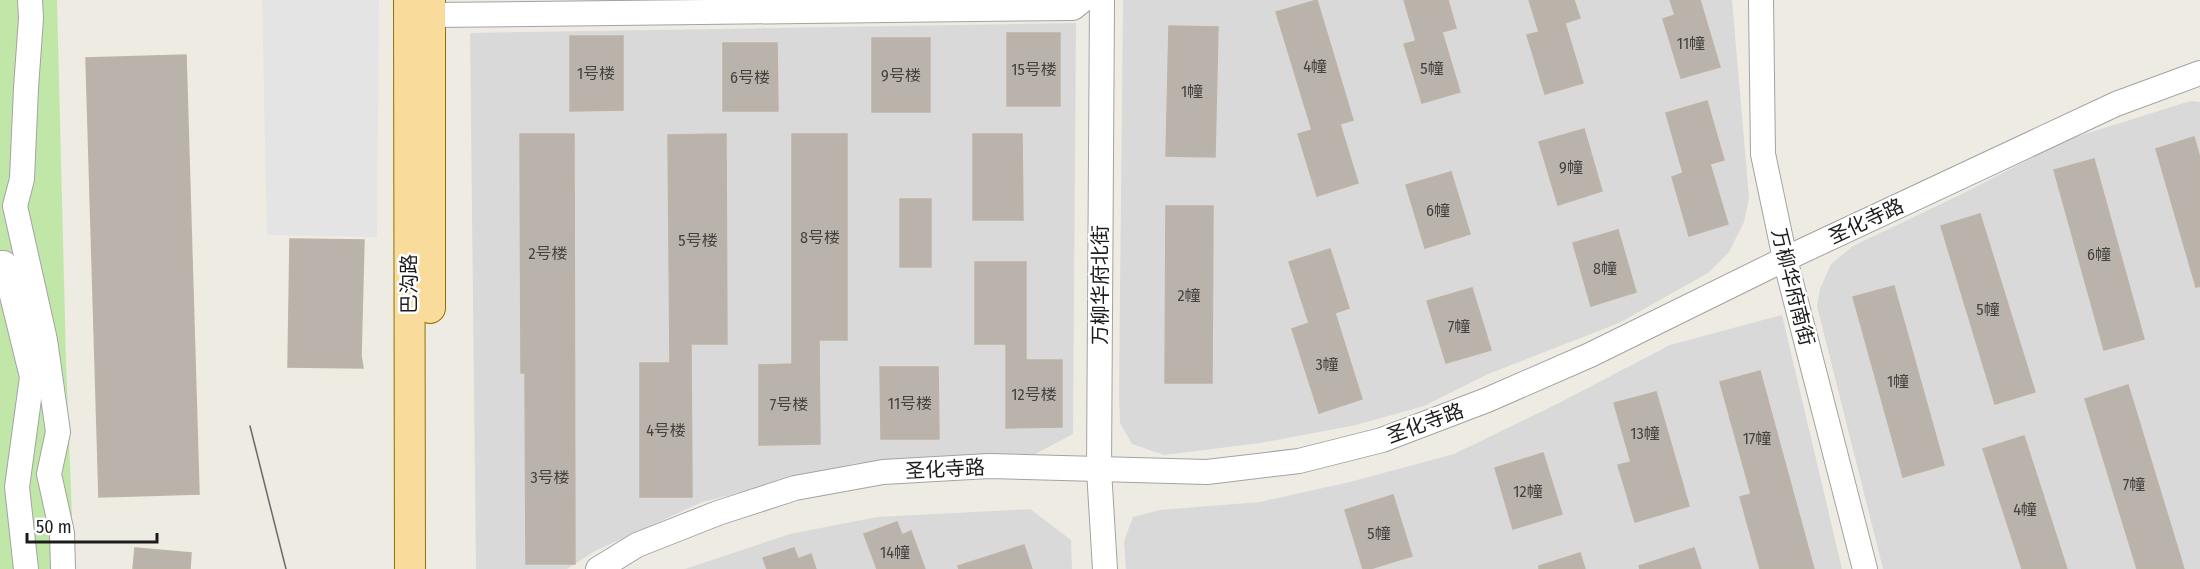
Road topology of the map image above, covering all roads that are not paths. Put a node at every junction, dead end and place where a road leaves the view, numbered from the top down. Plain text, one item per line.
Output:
1 (30, 0) edge
2 (1083, 0) edge
3 (1102, 0) edge
4 (1761, 0) edge
5 (423, 5) edge
6 (2200, 73) edge
7 (1785, 259) junction
8 (0, 262) edge
9 (1099, 470) junction
10 (26, 569) edge
11 (63, 569) edge
12 (410, 569) edge
13 (430, 569) edge
14 (598, 569) edge
15 (1105, 569) edge
16 (1865, 569) edge

1 - 11 street
2 - 5 street
3 - 9 street, 万柳华府北街
4 - 7 street, 万柳华府南街
5 - 12 main road, 巴沟路
5 - 13 main road, 巴沟路
6 - 7 street, 圣化寺路
7 - 9 street, 圣化寺路
7 - 16 street, 万柳华府南街
8 - 10 street
9 - 14 street, 圣化寺路
9 - 15 street, 万柳华府北街

